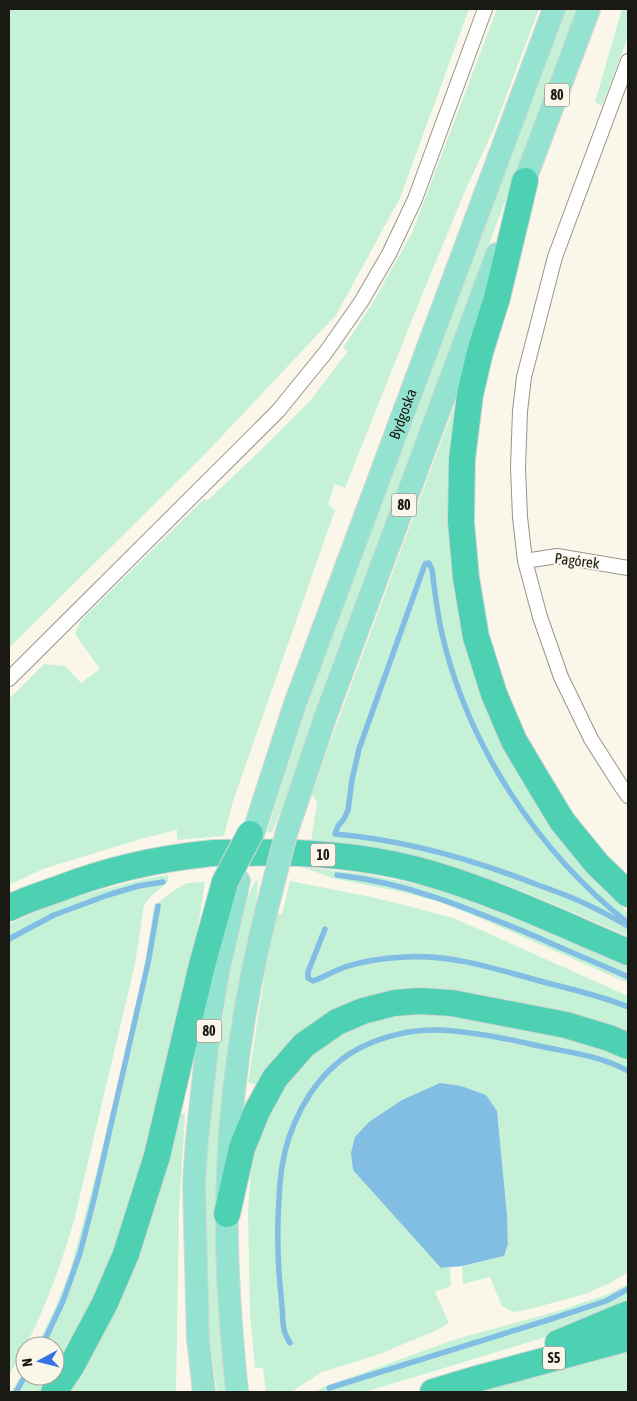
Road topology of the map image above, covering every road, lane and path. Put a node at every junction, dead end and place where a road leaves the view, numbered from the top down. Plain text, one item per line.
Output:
1 (486, 9) edge
2 (554, 9) edge
3 (589, 9) edge
4 (628, 61) edge
5 (525, 181) junction
6 (526, 561) junction
7 (628, 568) edge
8 (9, 679) edge
9 (628, 796) edge
10 (253, 830) joint
11 (232, 882) junction
12 (628, 894) edge
13 (9, 908) edge
14 (628, 952) edge
15 (628, 1046) edge
16 (227, 1214) junction
17 (628, 1314) edge
18 (628, 1338) edge
19 (480, 1378) junction
20 (54, 1392) edge
21 (204, 1392) edge
22 (237, 1392) edge
23 (433, 1392) edge

1 - 8 street
2 - 10 main road, Bydgoska / 80
3 - 5 main road, 80
4 - 6 street
5 - 12 highway
5 - 16 main road, 80, bridge
6 - 7 street, Pagórek
6 - 9 street
10 - 11 highway, bridge
11 - 20 highway
11 - 21 main road, 80
13 - 14 highway, 10
15 - 16 highway
16 - 22 main road, 80
17 - 19 highway
18 - 19 highway, S5
19 - 23 highway, S5

